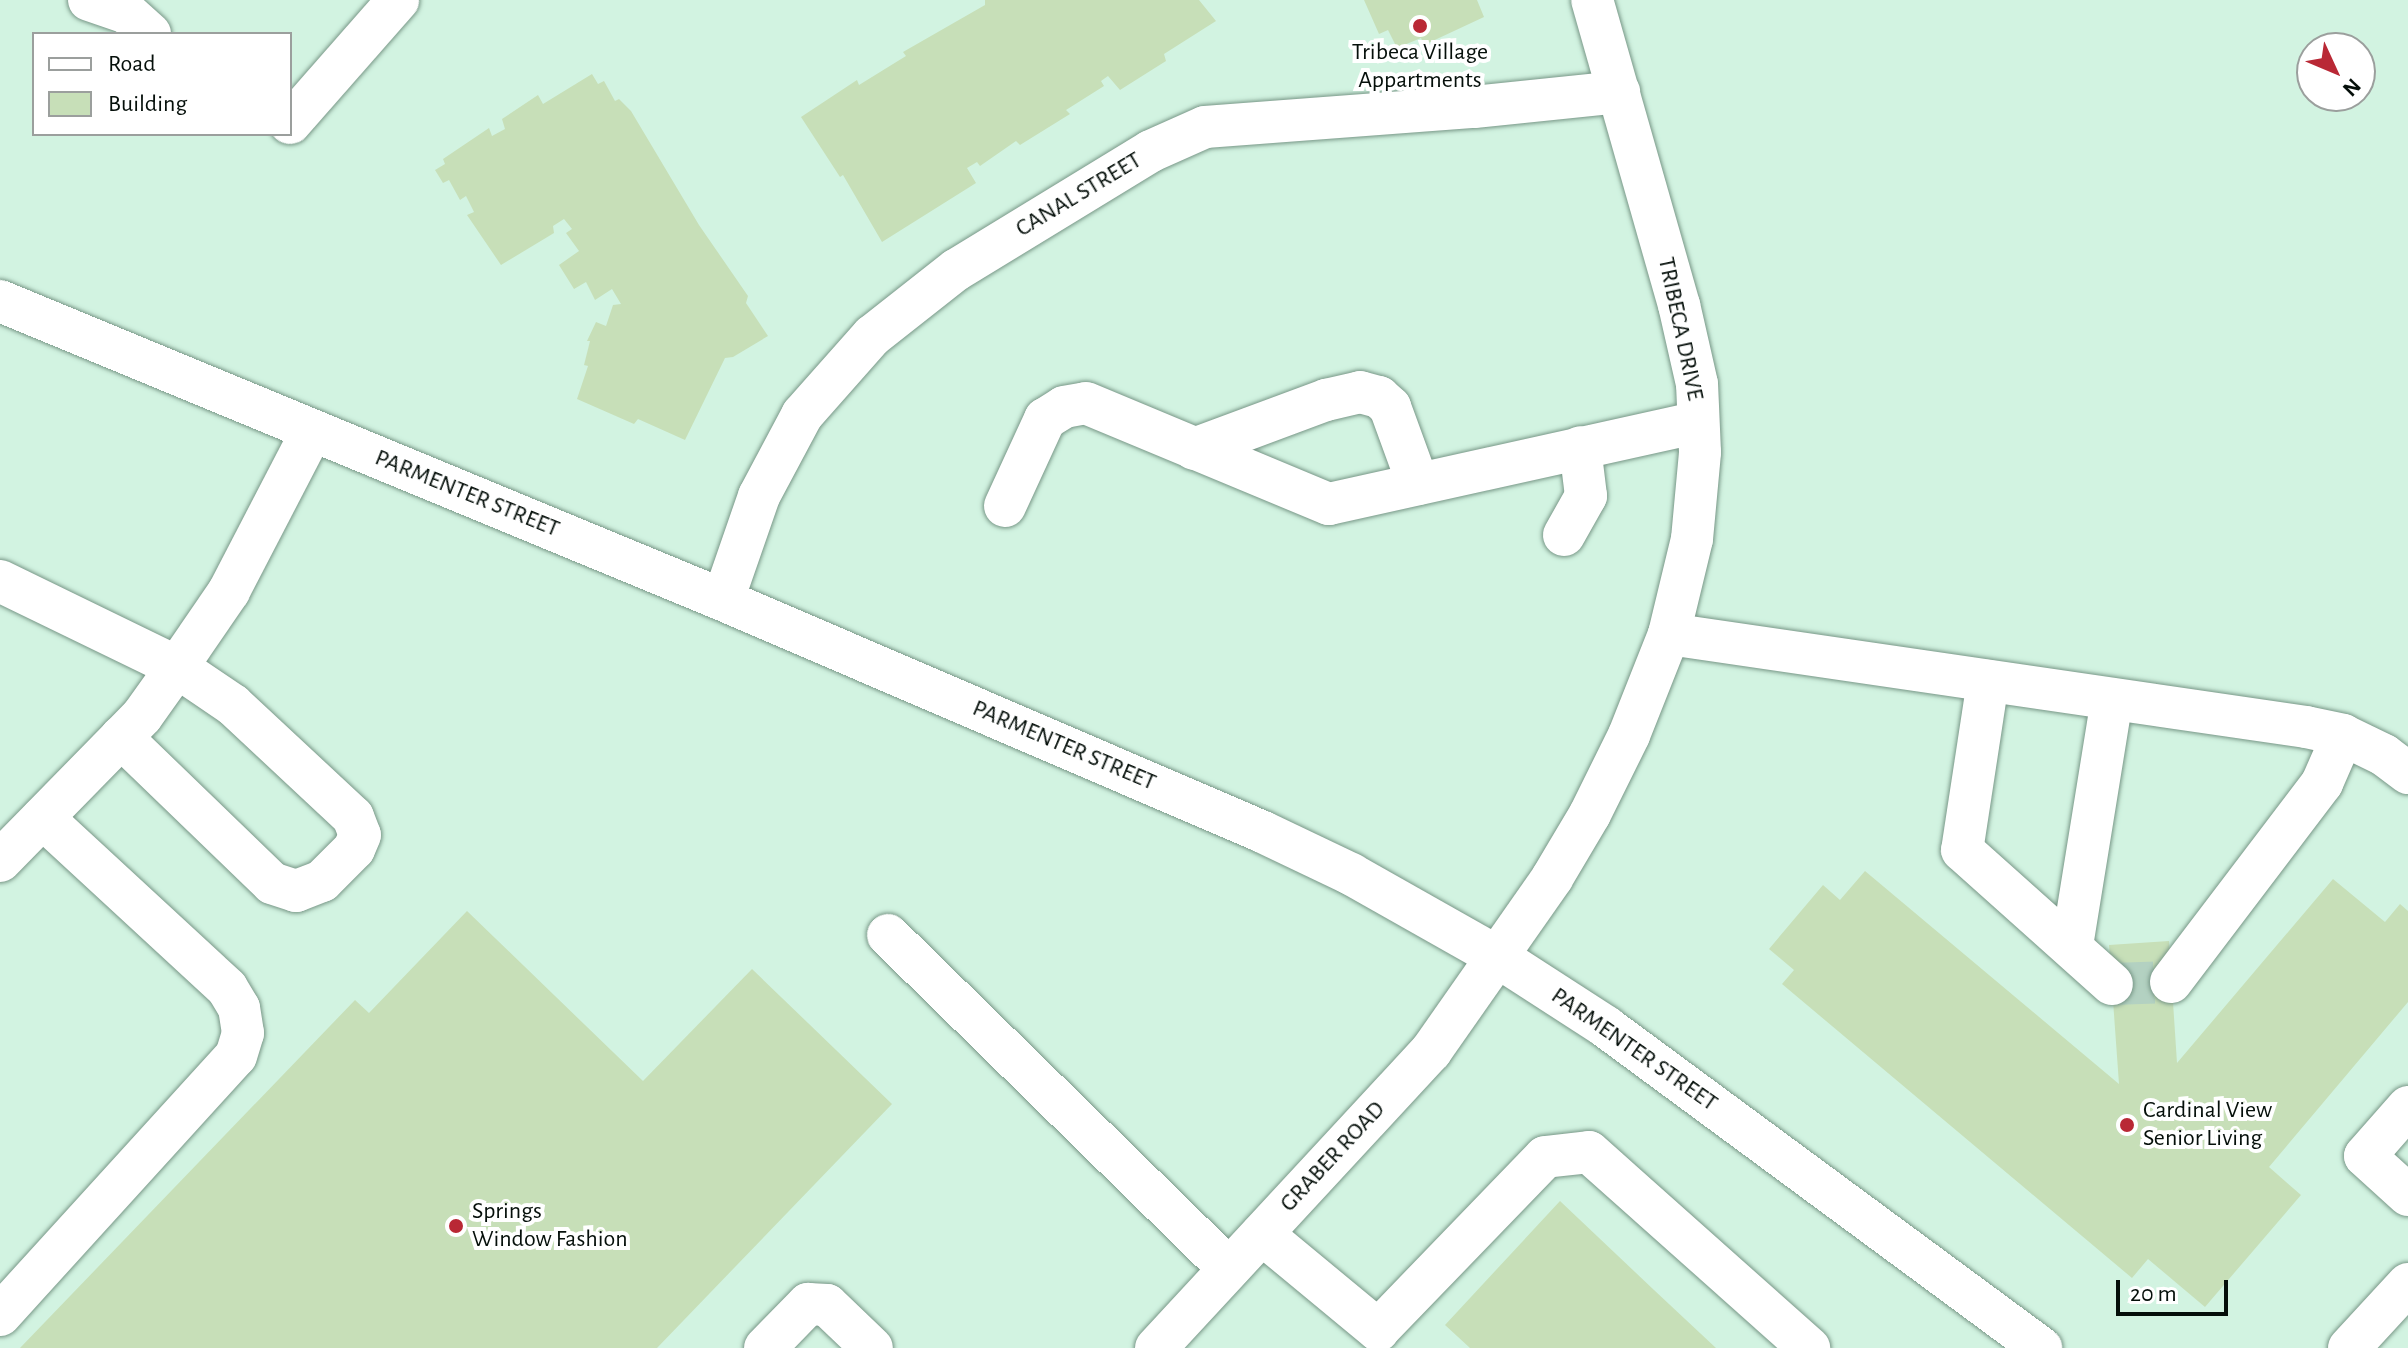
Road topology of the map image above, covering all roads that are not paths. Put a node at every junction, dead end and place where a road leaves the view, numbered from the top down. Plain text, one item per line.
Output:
1 (89, 0) edge
2 (398, 0) edge
3 (1592, 0) edge
4 (148, 32) edge
5 (1619, 92) junction
6 (292, 121) edge
7 (0, 301) edge
8 (1698, 422) junction
9 (312, 431) junction
10 (1580, 447) junction
11 (1194, 449) junction
12 (1418, 484) junction
13 (1005, 506) dead end
14 (1564, 535) dead end
15 (0, 581) edge
16 (723, 600) junction
17 (1669, 634) junction
18 (177, 667) junction
19 (1988, 681) junction
20 (2112, 699) junction
21 (2343, 735) junction
22 (121, 737) junction
23 (2408, 773) edge
24 (43, 818) junction
25 (0, 861) edge
26 (888, 935) dead end
27 (2072, 946) junction
28 (1498, 957) junction
29 (2171, 982) dead end
30 (2112, 984) dead end
31 (2408, 1107) edge
32 (2408, 1195) edge
33 (1262, 1234) junction
34 (1229, 1269) junction
35 (2408, 1284) edge
36 (0, 1315) edge
37 (765, 1348) edge
38 (872, 1348) edge
39 (1156, 1348) edge
40 (1809, 1348) edge
41 (2041, 1348) edge
42 (2349, 1348) edge

1 - 4 street
2 - 6 street
3 - 5 street, TRIBECA DRIVE
5 - 8 street, TRIBECA DRIVE
5 - 16 street, CANAL STREET
7 - 9 street, PARMENTER STREET
8 - 10 street
8 - 17 street, TRIBECA DRIVE
9 - 16 street, PARMENTER STREET
9 - 18 street
10 - 12 street
10 - 14 street
11 - 12 street
11 - 12 street
11 - 13 street
15 - 18 street
16 - 28 street, PARMENTER STREET
17 - 19 street
17 - 28 street, TRIBECA DRIVE
18 - 22 street
18 - 22 street
19 - 20 street
19 - 27 street
20 - 21 street
20 - 27 street
21 - 23 street
21 - 29 street
22 - 24 street
24 - 25 street
24 - 36 street
26 - 34 street
27 - 30 street
28 - 33 street, GRABER ROAD
28 - 41 street, PARMENTER STREET
31 - 32 street
33 - 34 street, GRABER ROAD
33 - 40 street
34 - 39 street, GRABER ROAD
35 - 42 street
37 - 38 street

